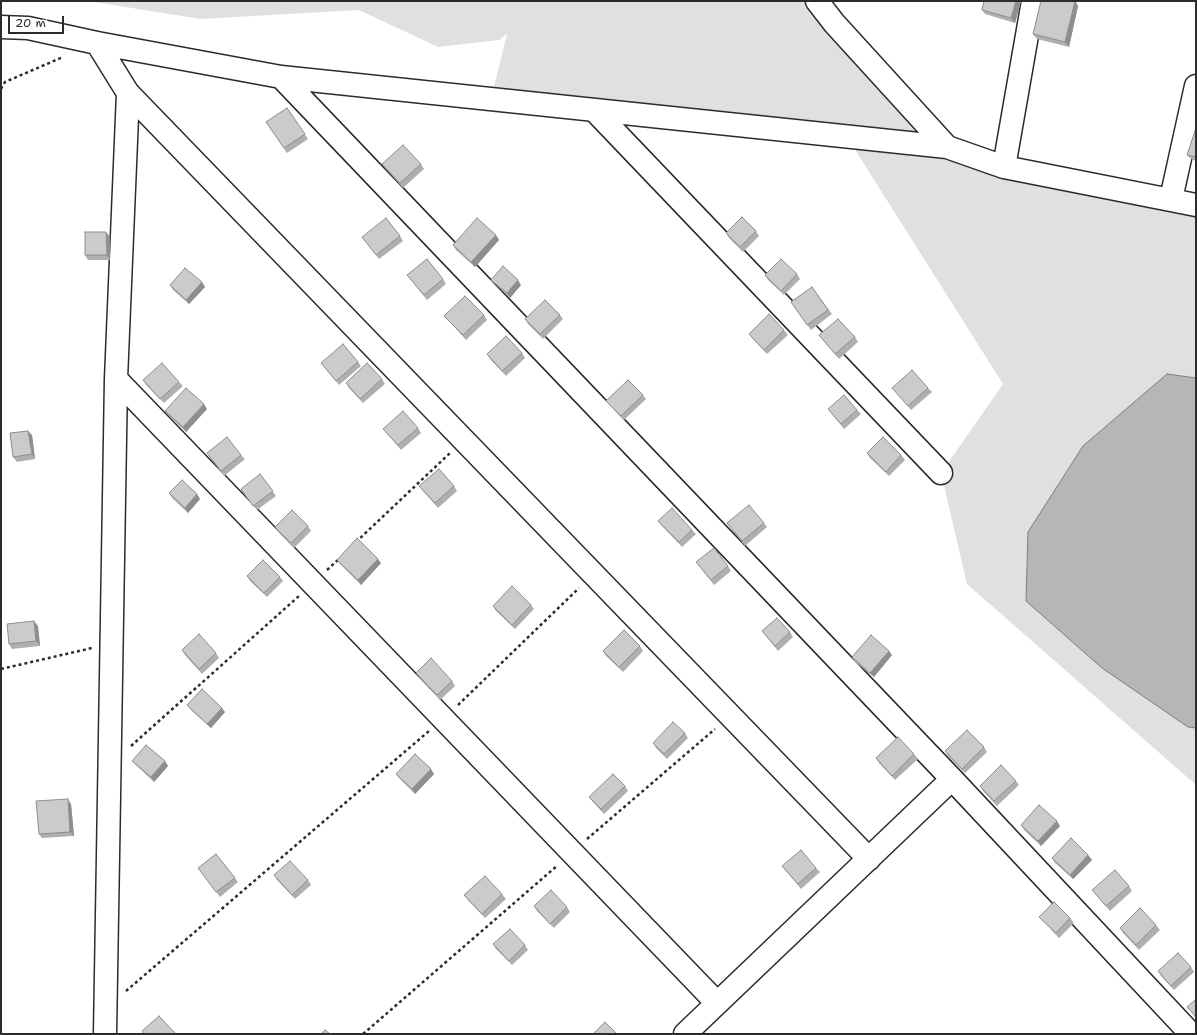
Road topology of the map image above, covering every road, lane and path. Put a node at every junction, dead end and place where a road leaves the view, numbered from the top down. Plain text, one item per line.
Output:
1 (817, 1) edge
2 (838, 1) edge
3 (1033, 1) edge
4 (834, 24) junction
5 (1, 26) edge
6 (97, 43) junction
7 (69, 55) dead end
8 (282, 77) junction
9 (1196, 86) edge
10 (1, 89) edge
11 (128, 93) junction
12 (594, 110) junction
13 (947, 147) junction
14 (1004, 167) junction
15 (1171, 199) junction
16 (1196, 205) edge
17 (116, 379) junction
18 (464, 440) junction
19 (941, 473) dead end
20 (352, 546) edge
21 (341, 557) edge
22 (593, 574) junction
23 (313, 584) junction
24 (112, 644) junction
25 (1, 669) edge
26 (730, 716) junction
27 (443, 719) junction
28 (110, 765) junction
29 (952, 779) junction
30 (572, 852) junction
31 (869, 859) junction
32 (717, 1003) junction
33 (106, 1008) junction
34 (105, 1034) edge
35 (363, 1034) edge
36 (685, 1034) edge
37 (1191, 1034) edge

1 - 4 street
2 - 4 street
3 - 14 street
4 - 13 street
5 - 6 street
6 - 8 street
6 - 11 street
7 - 10 path
8 - 12 street
8 - 29 street
9 - 15 street
11 - 17 street
11 - 18 street
12 - 13 street
12 - 19 street
13 - 14 street
14 - 15 street
15 - 16 street
17 - 23 street
17 - 24 street
18 - 20 path
18 - 22 street
21 - 23 path
22 - 26 street
22 - 27 path
23 - 27 street
23 - 28 path
24 - 25 path
24 - 28 street
26 - 30 path
26 - 31 street
27 - 30 street
27 - 33 path
28 - 33 street
29 - 31 street
29 - 37 street
30 - 32 street
30 - 35 path
31 - 32 street
32 - 36 street
33 - 34 street

